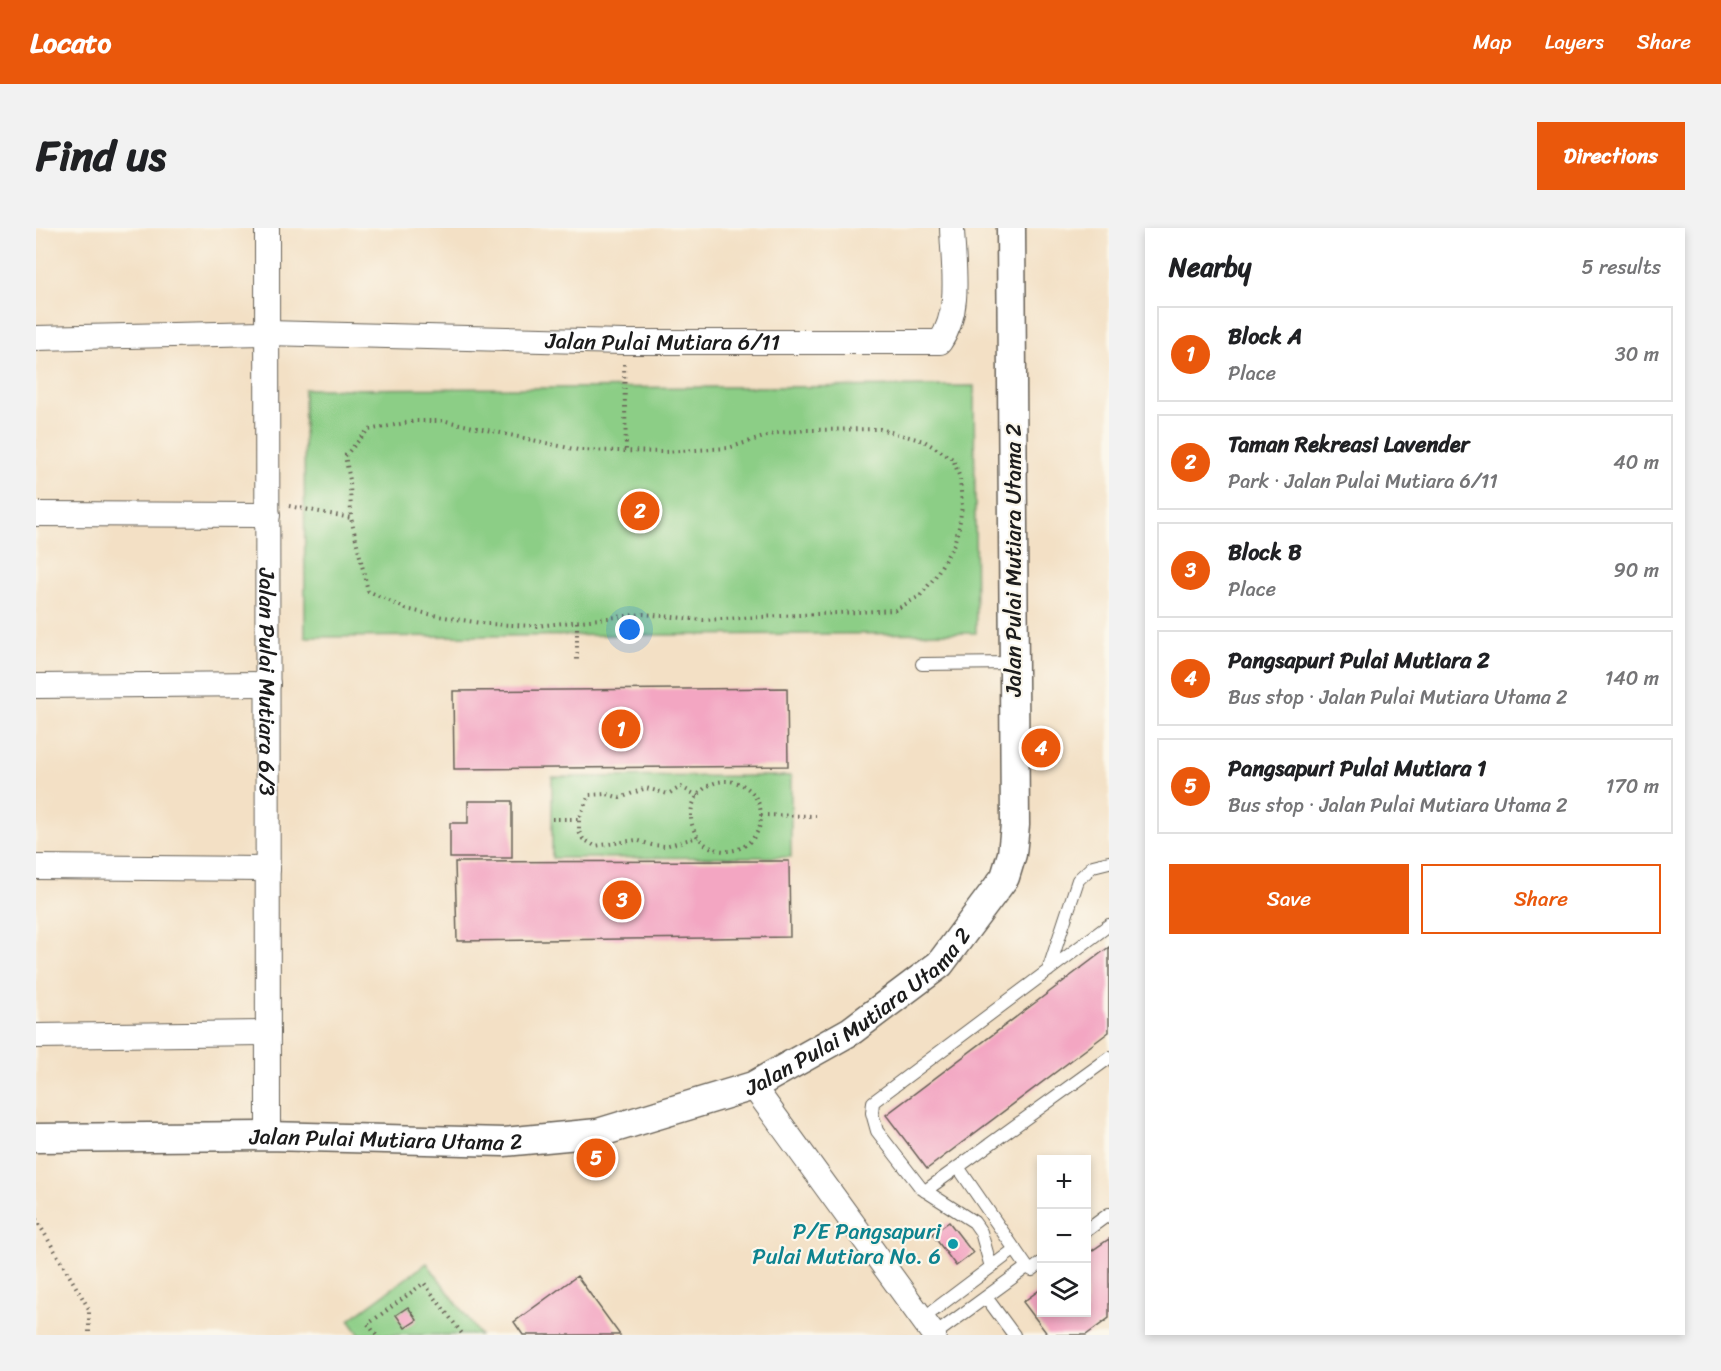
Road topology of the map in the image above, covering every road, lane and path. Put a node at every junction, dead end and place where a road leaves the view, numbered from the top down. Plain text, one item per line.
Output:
1 (267, 228) edge
2 (952, 228) edge
3 (1011, 228) edge
4 (267, 333) junction
5 (36, 338) edge
6 (624, 342) junction
7 (626, 451) junction
8 (268, 509) junction
9 (36, 514) edge
10 (351, 518) junction
11 (577, 622) junction
12 (1014, 663) junction
13 (577, 664) dead end
14 (922, 664) dead end
15 (268, 684) junction
16 (36, 686) edge
17 (698, 796) junction
18 (761, 815) junction
19 (816, 816) dead end
20 (552, 819) dead end
21 (579, 819) junction
22 (698, 837) junction
23 (1109, 862) edge
24 (36, 867) edge
25 (268, 868) junction
26 (1109, 925) edge
27 (1048, 971) junction
28 (268, 1034) junction
29 (36, 1036) edge
30 (1109, 1058) edge
31 (753, 1086) junction
32 (268, 1136) junction
33 (36, 1138) edge
34 (958, 1167) junction
35 (925, 1191) junction
36 (1109, 1214) edge
37 (36, 1219) edge
38 (1091, 1227) edge
39 (1015, 1249) junction
40 (1037, 1266) edge
41 (992, 1267) junction
42 (1027, 1267) junction
43 (986, 1297) junction
44 (930, 1330) edge
45 (88, 1335) edge
46 (376, 1335) edge
47 (463, 1335) edge
48 (1014, 1335) edge

1 - 4 street, Jalan Pulai Mutiara 6/3
2 - 6 street, Jalan Pulai Mutiara 6/11
3 - 12 street, Jalan Pulai Mutiara Utama 2
4 - 5 street, Jalan Pulai Mutiara 6/11
4 - 6 street, Jalan Pulai Mutiara 6/11
4 - 8 street, Jalan Pulai Mutiara 6/3
6 - 7 path
7 - 10 path
7 - 11 path
8 - 9 street
8 - 10 path
8 - 15 street, Jalan Pulai Mutiara 6/3
10 - 11 path
11 - 13 path
12 - 14 lane
12 - 31 street, Jalan Pulai Mutiara Utama 2
15 - 16 street
15 - 25 street, Jalan Pulai Mutiara 6/3
17 - 18 path
17 - 21 path
17 - 22 path
18 - 19 path
18 - 22 path
20 - 21 path
21 - 22 path
23 - 27 lane
24 - 25 street
25 - 28 street, Jalan Pulai Mutiara 6/3
26 - 27 lane
27 - 35 lane
28 - 29 street
28 - 32 street, Jalan Pulai Mutiara 6/3
30 - 34 lane
31 - 32 street, Jalan Pulai Mutiara Utama 2
31 - 44 street
32 - 33 street, Jalan Pulai Mutiara Utama 2
34 - 35 lane
34 - 39 lane
35 - 41 lane
36 - 38 lane
37 - 45 path
39 - 41 lane
39 - 42 lane
40 - 42 lane
41 - 44 lane
42 - 43 lane
43 - 44 lane
43 - 48 lane
46 - 47 path

